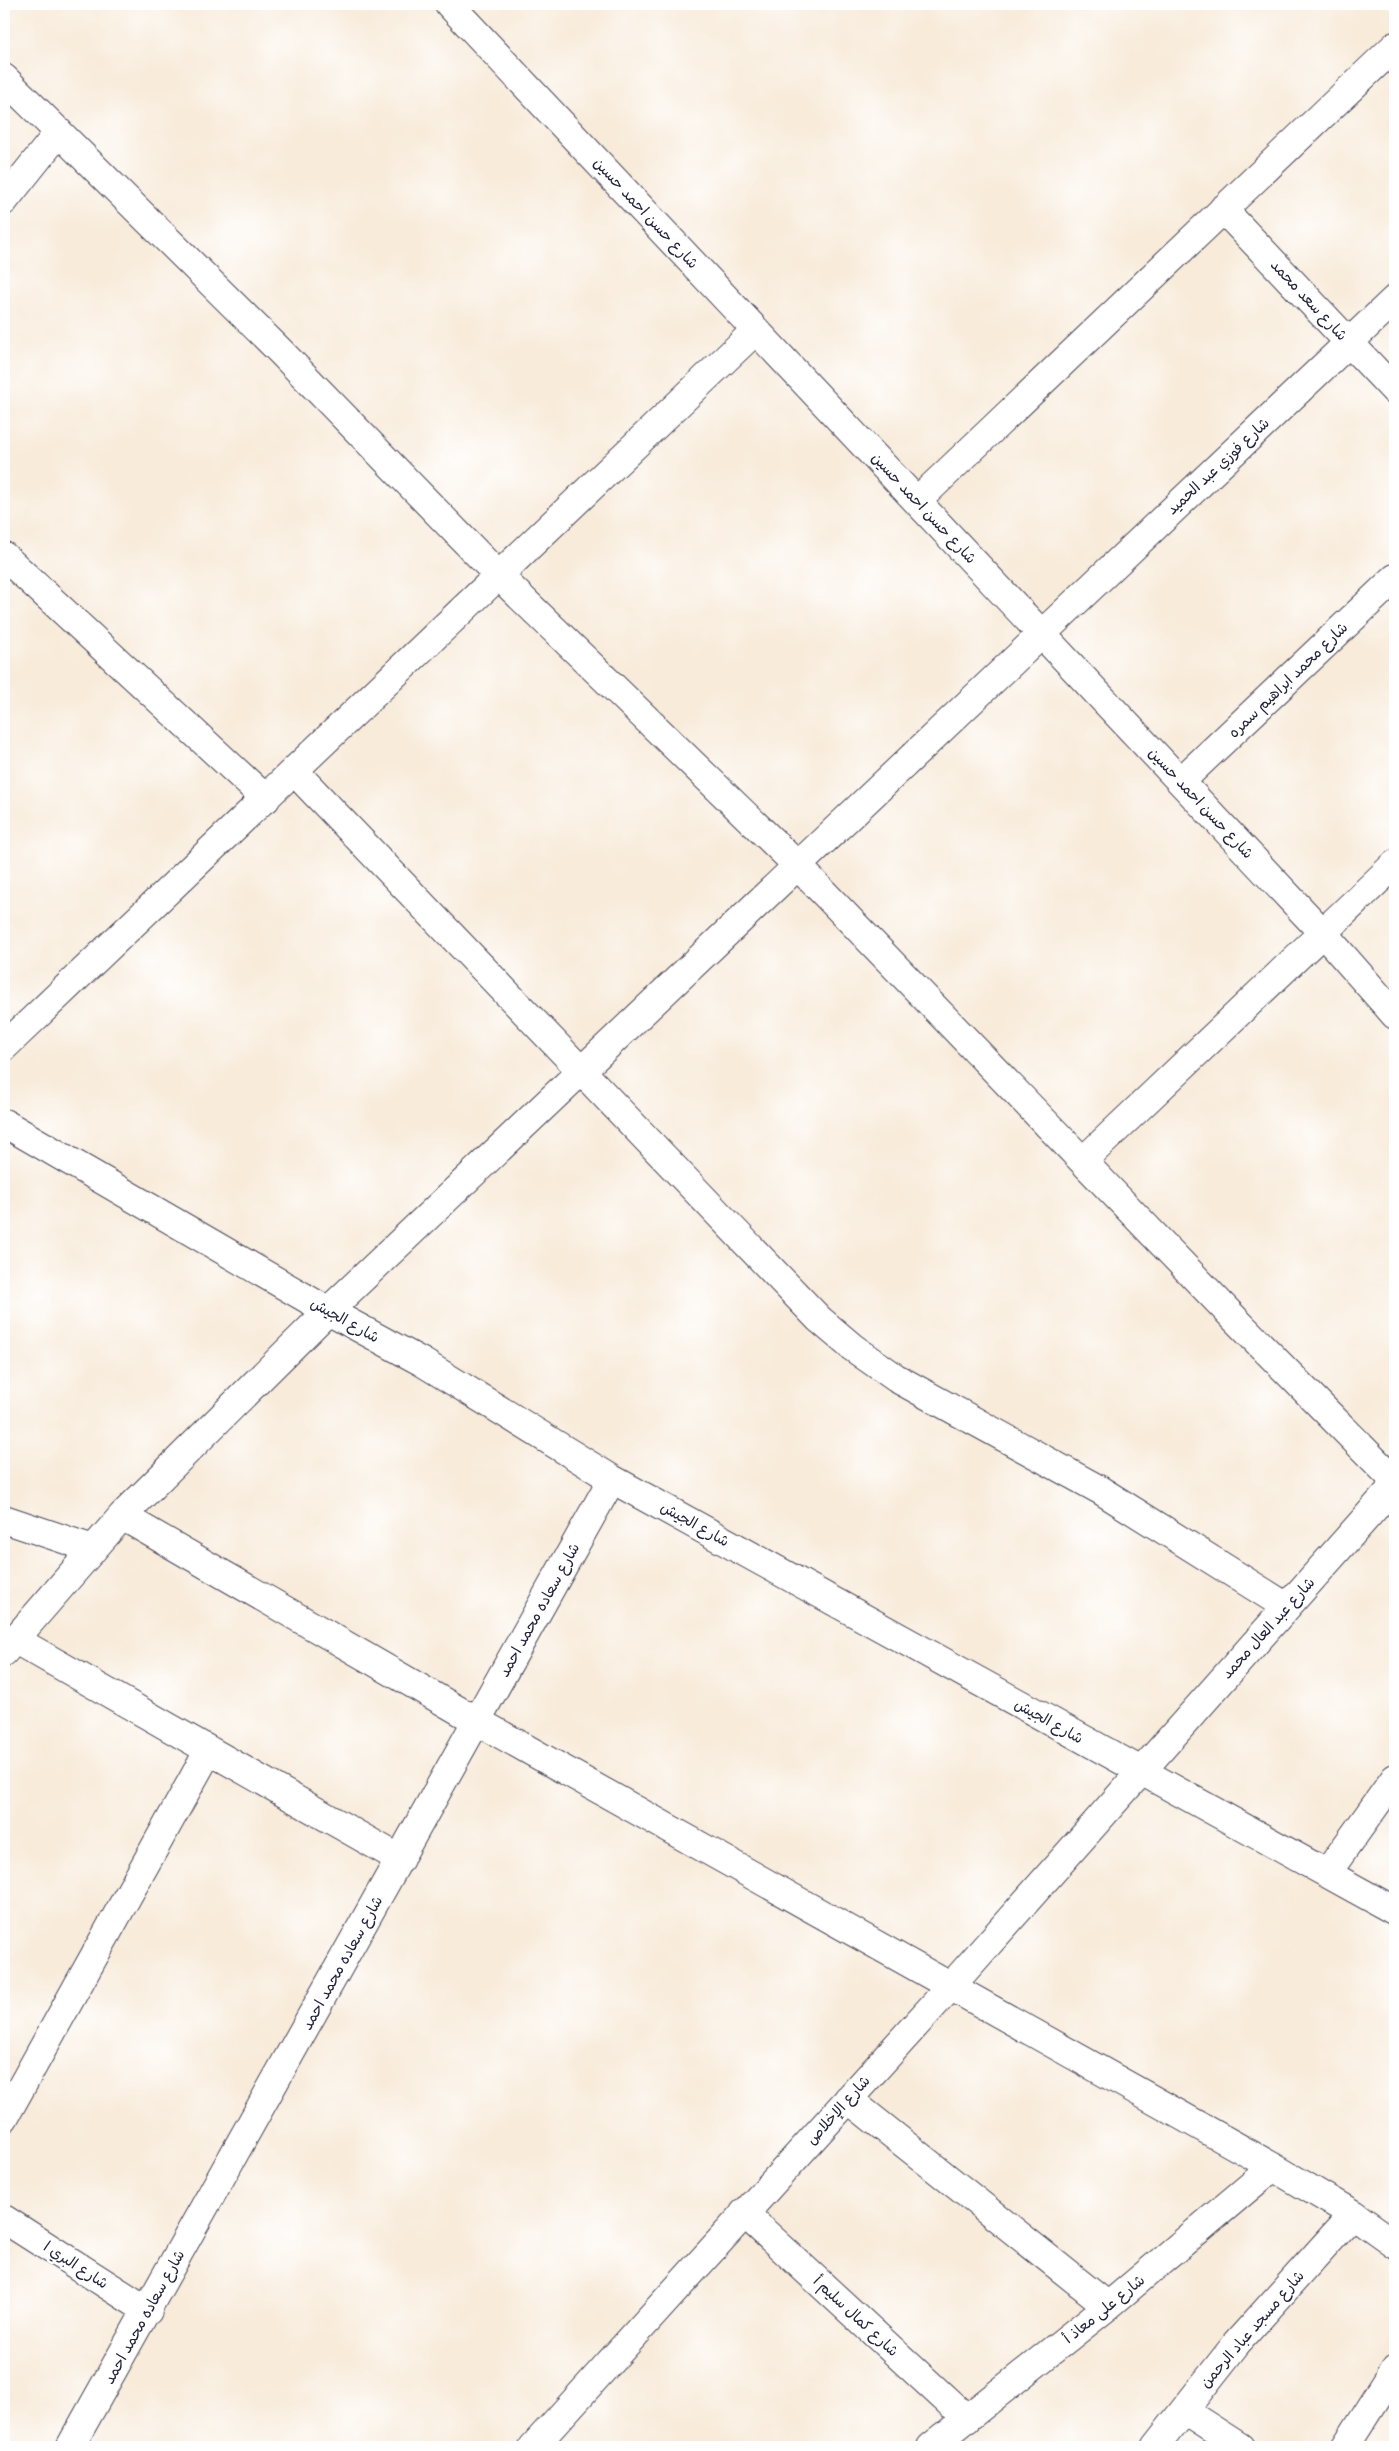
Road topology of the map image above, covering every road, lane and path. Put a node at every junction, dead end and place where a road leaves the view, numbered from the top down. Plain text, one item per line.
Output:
1 (449, 4) edge
2 (1395, 46) edge
3 (4, 78) edge
4 (60, 132) junction
5 (4, 200) edge
6 (1223, 209) junction
7 (1395, 299) edge
8 (756, 330) junction
9 (1349, 342) junction
10 (1395, 391) edge
11 (917, 501) junction
12 (4, 556) edge
13 (499, 576) junction
14 (1395, 578) edge
15 (1042, 633) junction
16 (294, 771) junction
17 (1181, 781) junction
18 (266, 799) junction
19 (1395, 864) edge
20 (797, 865) junction
21 (1322, 932) junction
22 (1395, 1015) edge
23 (4, 1047) edge
24 (582, 1070) junction
25 (4, 1123) edge
26 (1083, 1161) junction
27 (328, 1311) junction
28 (612, 1479) junction
29 (1395, 1483) edge
30 (122, 1516) junction
31 (4, 1519) edge
32 (93, 1549) junction
33 (1288, 1607) junction
34 (9, 1646) edge
35 (477, 1721) junction
36 (209, 1750) junction
37 (1140, 1771) junction
38 (1395, 1778) edge
39 (400, 1859) junction
40 (1327, 1873) junction
41 (1395, 1911) edge
42 (951, 1986) junction
43 (848, 2099) junction
44 (4, 2118) edge
45 (1273, 2167) junction
46 (744, 2213) junction
47 (1353, 2214) junction
48 (4, 2219) edge
49 (1395, 2244) edge
50 (1108, 2306) junction
51 (148, 2311) junction
52 (1395, 2369) edge
53 (1184, 2411) junction
54 (967, 2418) junction
55 (70, 2447) edge
56 (533, 2447) edge
57 (931, 2447) edge
58 (1155, 2447) edge
59 (1240, 2447) edge
60 (1345, 2447) edge

1 - 8 street, شارع حسن احمد حسين
2 - 6 street
3 - 4 street
4 - 5 street
4 - 13 street
6 - 9 street, شارع سعد محمد
6 - 11 street
7 - 9 street, شارع فوزي عبد الحميد
8 - 11 street, شارع حسن احمد حسين
8 - 13 street
9 - 10 street, شارع سعد محمد
9 - 15 street, شارع فوزي عبد الحميد
11 - 15 street, شارع حسن احمد حسين
12 - 18 street
13 - 16 street
13 - 20 street
14 - 17 street, شارع محمد ابراهيم سمره
15 - 17 street, شارع حسن احمد حسين
15 - 20 street, شارع فوزي عبد الحميد
16 - 18 street
16 - 24 street
17 - 21 street, شارع حسن احمد حسين
18 - 23 street
19 - 21 street
20 - 24 street, شارع فوزي عبد الحميد
20 - 26 street
21 - 22 street, شارع حسن احمد حسين
21 - 26 street
24 - 27 street, شارع فوزي عبد الحميد
24 - 33 street
25 - 27 street, شارع الجيش
26 - 29 street
27 - 28 street, شارع الجيش
27 - 30 street, شارع فوزي عبد الحميد
28 - 35 street, شارع سعاده محمد احمد
28 - 37 street, شارع الجيش
29 - 33 street, شارع عبد العال محمد
30 - 32 street, شارع فوزي عبد الحميد
30 - 35 street
31 - 32 street
32 - 34 street, شارع فوزي عبد الحميد
33 - 37 street, شارع عبد العال محمد
34 - 36 street
35 - 39 street, شارع سعاده محمد احمد
35 - 42 street
36 - 39 street
36 - 44 street
37 - 40 street, شارع الجيش
37 - 42 street, شارع الإخلاص
38 - 40 street
39 - 51 street, شارع سعاده محمد احمد
40 - 41 street, شارع الجيش
42 - 43 street, شارع الإخلاص
42 - 45 street
43 - 46 street, شارع الإخلاص
43 - 50 street
45 - 47 street
45 - 50 street, شارع على معاذ أ
46 - 54 street, شارع كمال سليم أ
46 - 56 street, شارع الإخلاص
47 - 49 street
47 - 53 street, شارع مسجد عباد الرحمن
48 - 51 street, شارع البري ا
50 - 54 street, شارع على معاذ أ
51 - 55 street, شارع سعاده محمد احمد
52 - 60 street
53 - 58 street, شارع مسجد عباد الرحمن
53 - 59 street
54 - 57 street, شارع على معاذ أ

